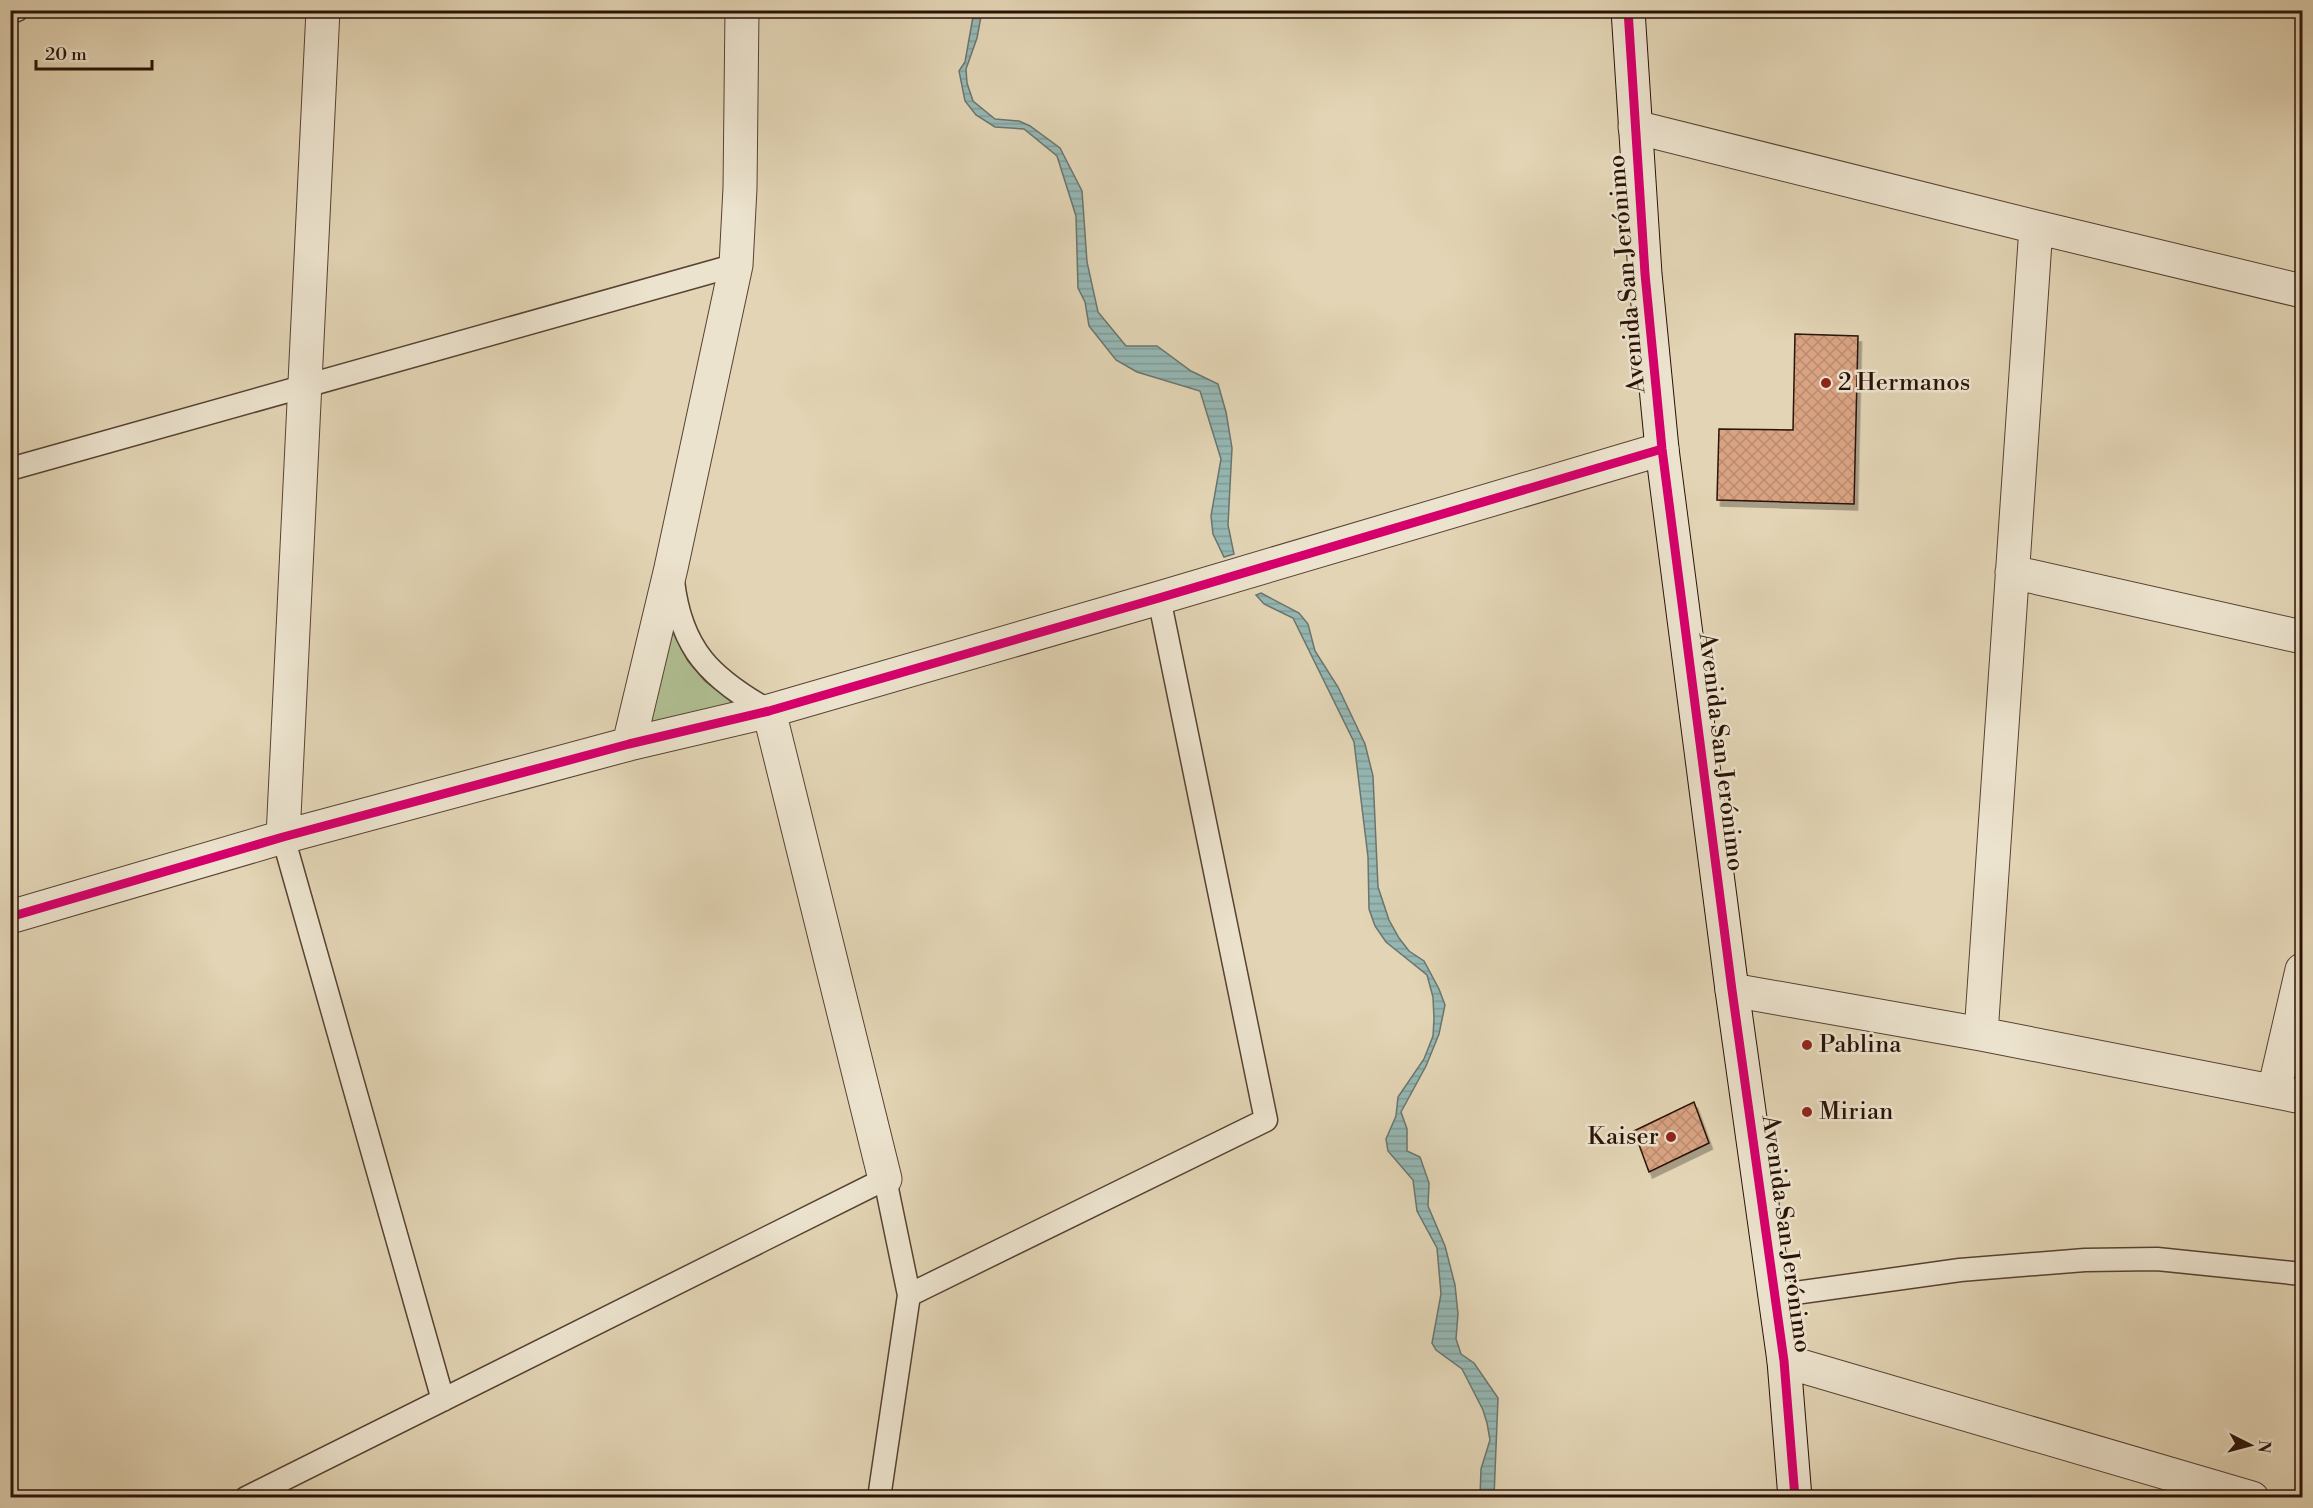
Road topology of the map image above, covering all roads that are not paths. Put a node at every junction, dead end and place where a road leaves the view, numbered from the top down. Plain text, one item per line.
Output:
1 (17, 10) edge
2 (323, 10) edge
3 (742, 10) edge
4 (1628, 10) edge
5 (10, 12) edge
6 (1635, 127) junction
7 (2036, 227) junction
8 (736, 265) junction
9 (2302, 291) edge
10 (305, 388) junction
11 (1662, 449) junction
12 (10, 469) edge
13 (671, 568) junction
14 (2012, 572) junction
15 (1159, 598) junction
16 (2302, 638) edge
17 (769, 711) junction
18 (629, 744) junction
19 (283, 837) junction
20 (10, 917) edge
21 (2302, 970) edge
22 (1732, 990) junction
23 (1981, 1034) junction
24 (2288, 1094) edge
25 (885, 1179) junction
26 (2302, 1275) edge
27 (909, 1295) junction
28 (1774, 1296) junction
29 (1784, 1361) junction
30 (443, 1400) junction
31 (246, 1497) edge
32 (879, 1497) edge
33 (1795, 1497) edge
34 (2252, 1497) edge

1 - 5 lane
2 - 10 street
3 - 8 street
4 - 6 street, Avenida San Jerónimo
6 - 7 street
6 - 11 street, Avenida San Jerónimo
7 - 9 street
7 - 14 street
8 - 10 lane
8 - 13 street
10 - 12 lane
10 - 19 street
11 - 15 street
11 - 22 street, Avenida San Jerónimo
13 - 17 lane
13 - 18 street
14 - 16 street
14 - 23 street
15 - 17 street
15 - 27 lane
17 - 18 street
17 - 25 street
18 - 19 street
19 - 20 street
19 - 30 lane
21 - 24 street
22 - 23 street
22 - 28 street, Avenida San Jerónimo
23 - 24 street
25 - 27 lane
25 - 30 lane
26 - 28 lane
27 - 32 lane
28 - 29 street, Avenida San Jerónimo
29 - 33 street, Avenida San Jerónimo
29 - 34 street
30 - 31 lane

